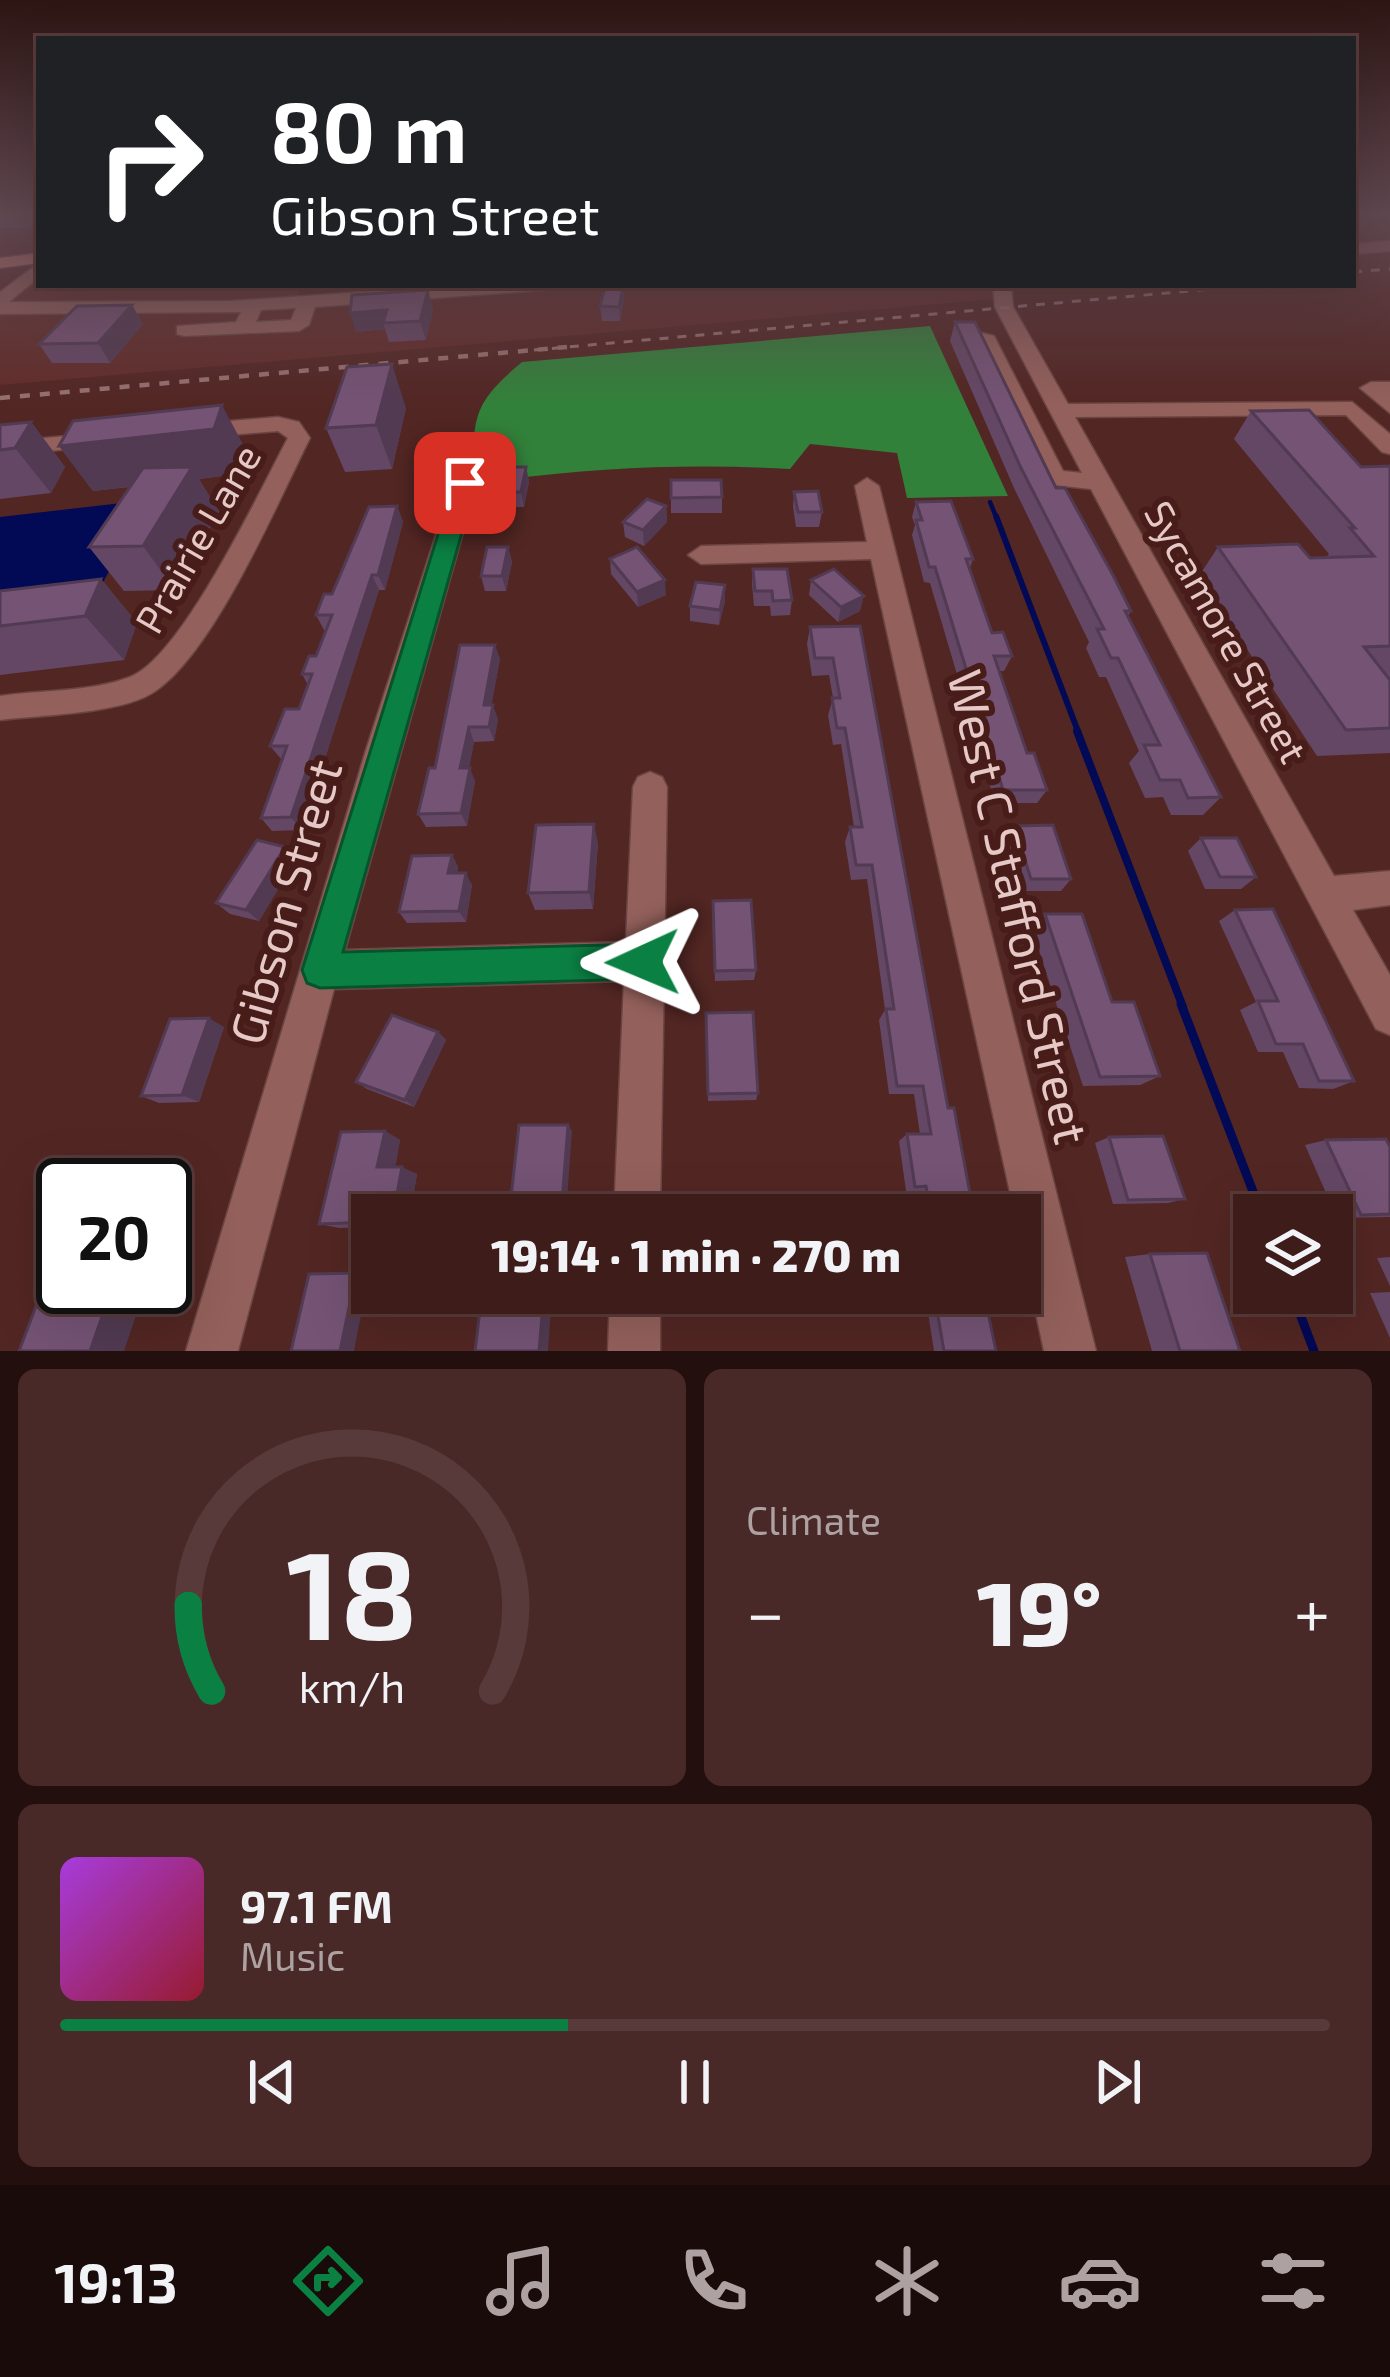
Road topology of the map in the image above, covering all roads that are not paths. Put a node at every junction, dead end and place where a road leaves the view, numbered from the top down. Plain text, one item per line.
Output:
1 (28, 278) edge
2 (230, 288) edge
3 (502, 288) edge
4 (1001, 288) edge
5 (307, 302) junction
6 (0, 304) edge
7 (254, 305) junction
8 (222, 307) junction
9 (243, 328) junction
10 (184, 330) dead end
11 (984, 336) edge
12 (1390, 388) edge
13 (1390, 407) edge
14 (1352, 408) junction
15 (1062, 411) junction
16 (179, 432) edge
17 (135, 436) edge
18 (1390, 447) edge
19 (0, 449) edge
20 (1100, 482) junction
21 (465, 483) dead end
22 (867, 486) dead end
23 (882, 550) junction
24 (701, 555) dead end
25 (0, 708) edge
26 (650, 787) dead end
27 (1390, 888) edge
28 (1325, 895) junction
29 (643, 962) junction
30 (320, 970) junction
31 (1390, 1015) edge
32 (637, 1194) edge
33 (635, 1314) edge
34 (212, 1351) edge
35 (634, 1351) edge
36 (1070, 1351) edge

1 - 6 street
2 - 8 street
3 - 5 street
4 - 15 street, Sycamore Street
5 - 7 street
5 - 9 street
6 - 8 street
7 - 8 street
7 - 9 street
9 - 10 street
11 - 20 street
12 - 13 street
13 - 14 street
14 - 15 street
14 - 18 street
15 - 20 street, Sycamore Street
16 - 25 street, Prairie Lane
17 - 19 street
20 - 28 street, Sycamore Street
21 - 30 street, Gibson Street
22 - 23 street, West C Stafford Street
23 - 24 street
23 - 36 street, West C Stafford Street
26 - 29 street
27 - 28 street
28 - 31 street, Sycamore Street
29 - 30 street
29 - 32 street
30 - 34 street, Gibson Street
33 - 35 street

